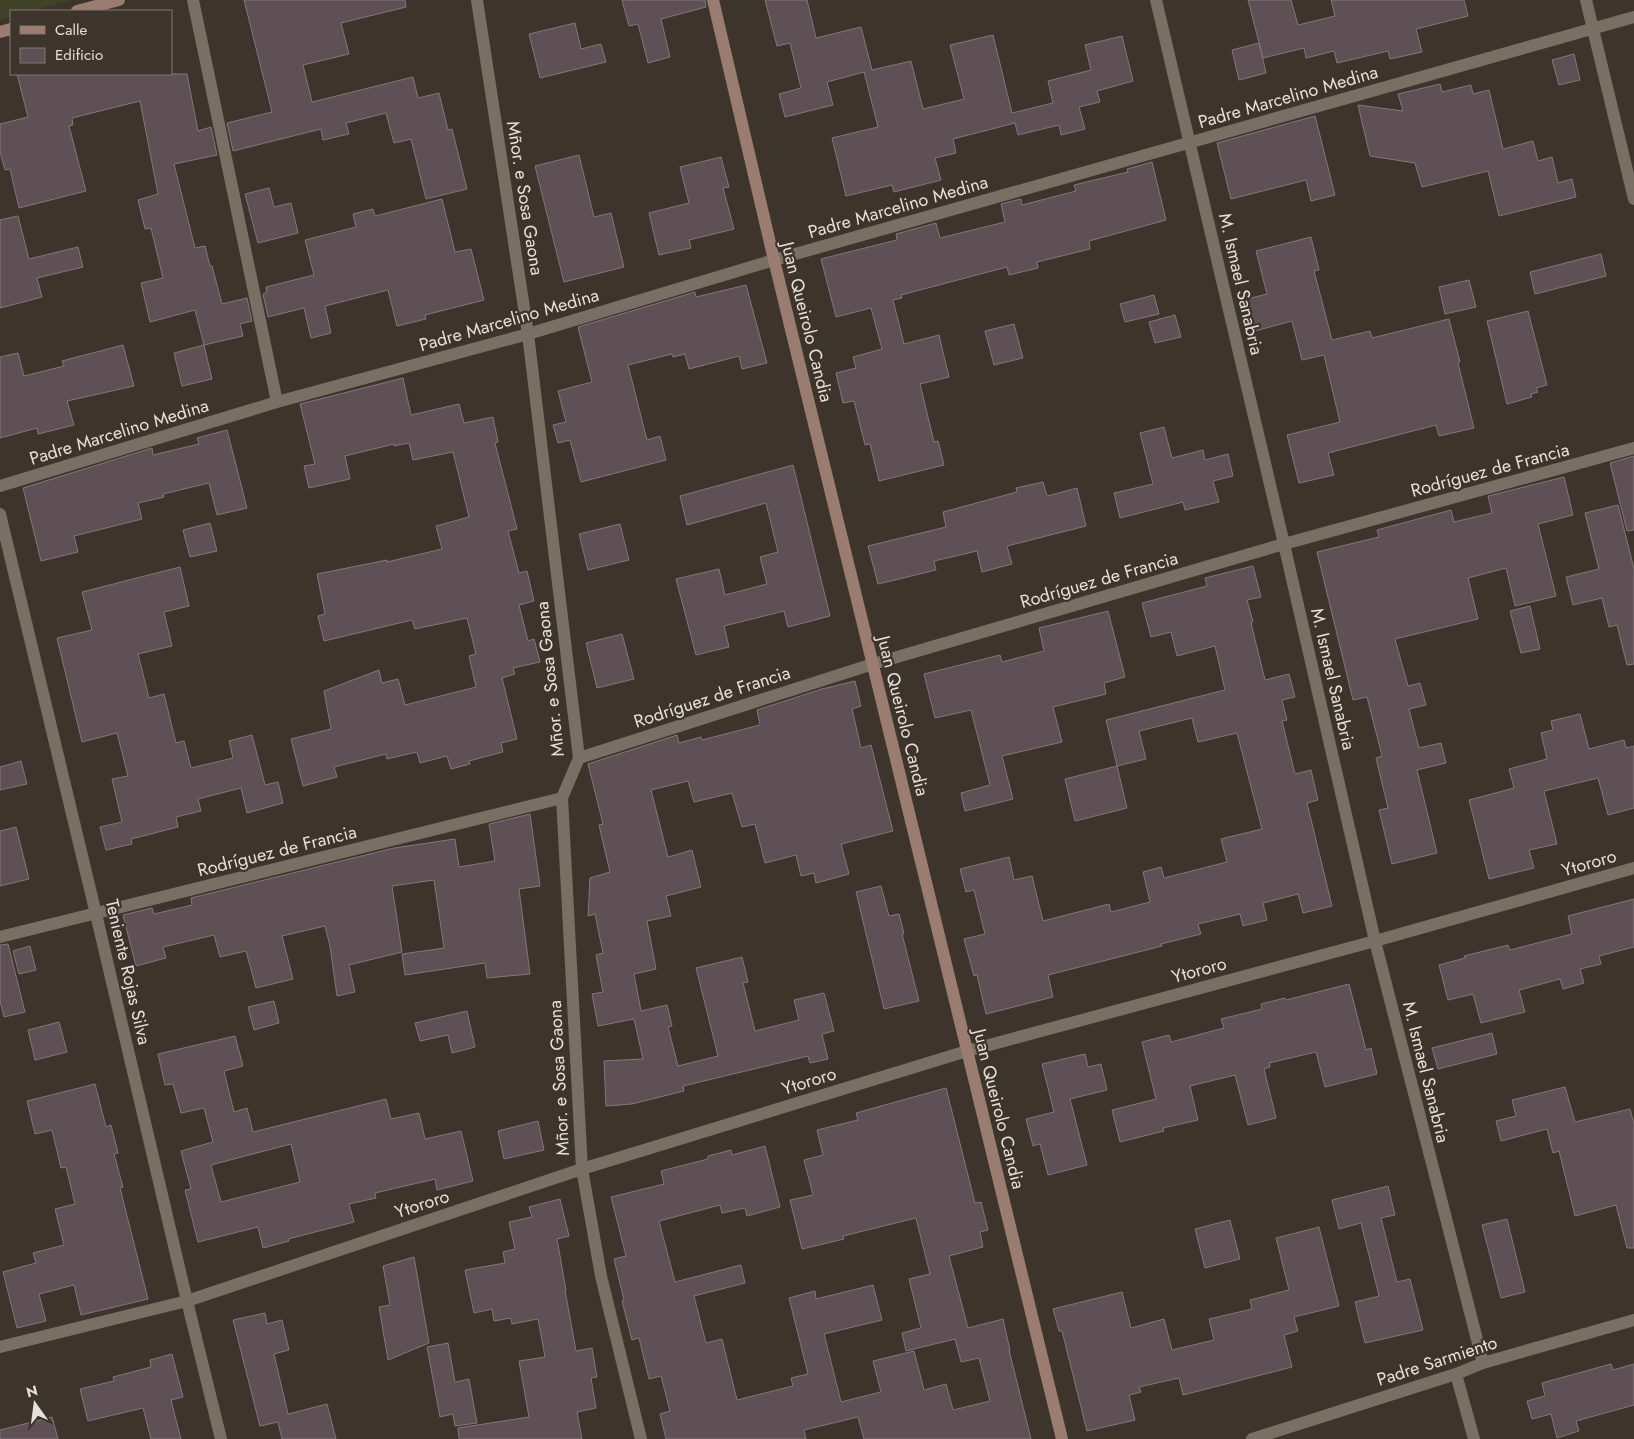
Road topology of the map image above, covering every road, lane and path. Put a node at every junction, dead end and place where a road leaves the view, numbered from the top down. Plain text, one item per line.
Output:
1 (119, 0) edge
2 (193, 0) edge
3 (477, 0) edge
4 (713, 0) edge
5 (1156, 0) edge
6 (1586, 0) edge
7 (81, 10) edge
8 (1634, 17) edge
9 (1593, 28) junction
10 (1190, 143) junction
11 (1634, 199) edge
12 (774, 260) junction
13 (528, 334) junction
14 (277, 402) junction
15 (1634, 448) edge
16 (0, 486) edge
17 (0, 514) edge
18 (1284, 544) junction
19 (873, 664) junction
20 (579, 758) junction
21 (562, 798) junction
22 (1634, 868) edge
23 (96, 914) junction
24 (0, 937) edge
25 (1375, 941) junction
26 (967, 1051) junction
27 (582, 1169) junction
28 (187, 1301) junction
29 (1634, 1320) edge
30 (0, 1347) edge
31 (1483, 1363) junction
32 (1456, 1374) junction
33 (221, 1439) edge
34 (641, 1439) edge
35 (1062, 1439) edge
36 (1252, 1439) edge
37 (1474, 1439) edge

1 - 7 street
2 - 14 street
3 - 13 street, Mñor. e Sosa Gaona
4 - 12 street, Juan Queirolo Candia
5 - 10 street, M. Ismael Sanabria
6 - 9 street
8 - 9 street, Padre Marcelino Medina
9 - 10 street, Padre Marcelino Medina
9 - 11 street
10 - 12 street, Padre Marcelino Medina
10 - 18 street, M. Ismael Sanabria
12 - 13 street, Padre Marcelino Medina
12 - 19 street, Juan Queirolo Candia
13 - 14 street, Padre Marcelino Medina
13 - 20 street, Mñor. e Sosa Gaona
14 - 16 street, Padre Marcelino Medina
15 - 18 street, Rodríguez de Francia
17 - 23 street, Teniente Rojas Silva
18 - 19 street, Rodríguez de Francia
18 - 25 street, M. Ismael Sanabria
19 - 20 street, Rodríguez de Francia
19 - 26 street, Juan Queirolo Candia
20 - 21 street, Mñor. e Sosa Gaona
21 - 23 street, Rodríguez de Francia
21 - 27 street, Mñor. e Sosa Gaona
22 - 25 street, Ytororo
23 - 24 street, Rodríguez de Francia
23 - 28 street, Teniente Rojas Silva
25 - 26 street, Ytororo
25 - 31 street, M. Ismael Sanabria
26 - 27 street, Ytororo
26 - 35 street, Juan Queirolo Candia
27 - 28 street, Ytororo
27 - 34 street, Mñor. e Sosa Gaona
28 - 30 street, Ytororo
28 - 33 street, Teniente Rojas Silva
29 - 31 street, Padre Sarmiento
31 - 32 street, Padre Sarmiento
32 - 36 street, Padre Sarmiento
32 - 37 street

